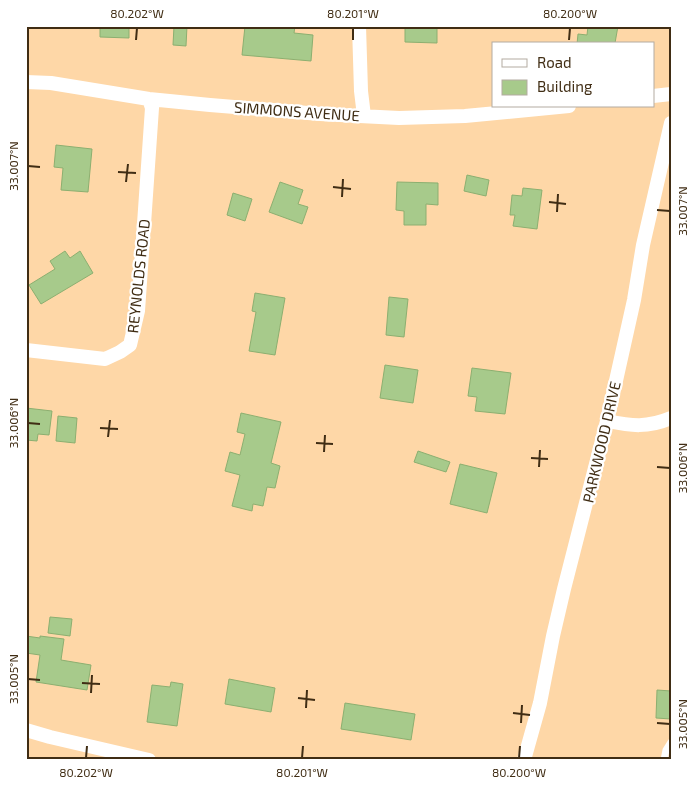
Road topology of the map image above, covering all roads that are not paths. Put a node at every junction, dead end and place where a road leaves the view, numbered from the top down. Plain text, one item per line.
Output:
1 (358, 26) edge
2 (26, 82) edge
3 (671, 94) edge
4 (654, 96) edge
5 (149, 99) junction
6 (544, 108) edge
7 (364, 116) junction
8 (671, 123) edge
9 (26, 350) edge
10 (671, 418) edge
11 (607, 421) junction
12 (26, 730) edge
13 (671, 742) edge
14 (117, 756) edge
15 (149, 760) edge
16 (524, 760) edge
17 (664, 760) edge

1 - 7 street
2 - 5 street, SIMMONS AVENUE
3 - 4 street
5 - 7 street, SIMMONS AVENUE
5 - 9 street, REYNOLDS ROAD
6 - 7 street, SIMMONS AVENUE
8 - 11 street, PARKWOOD DRIVE
10 - 11 street
11 - 16 street, PARKWOOD DRIVE
12 - 14 street
13 - 17 lane
14 - 15 street

